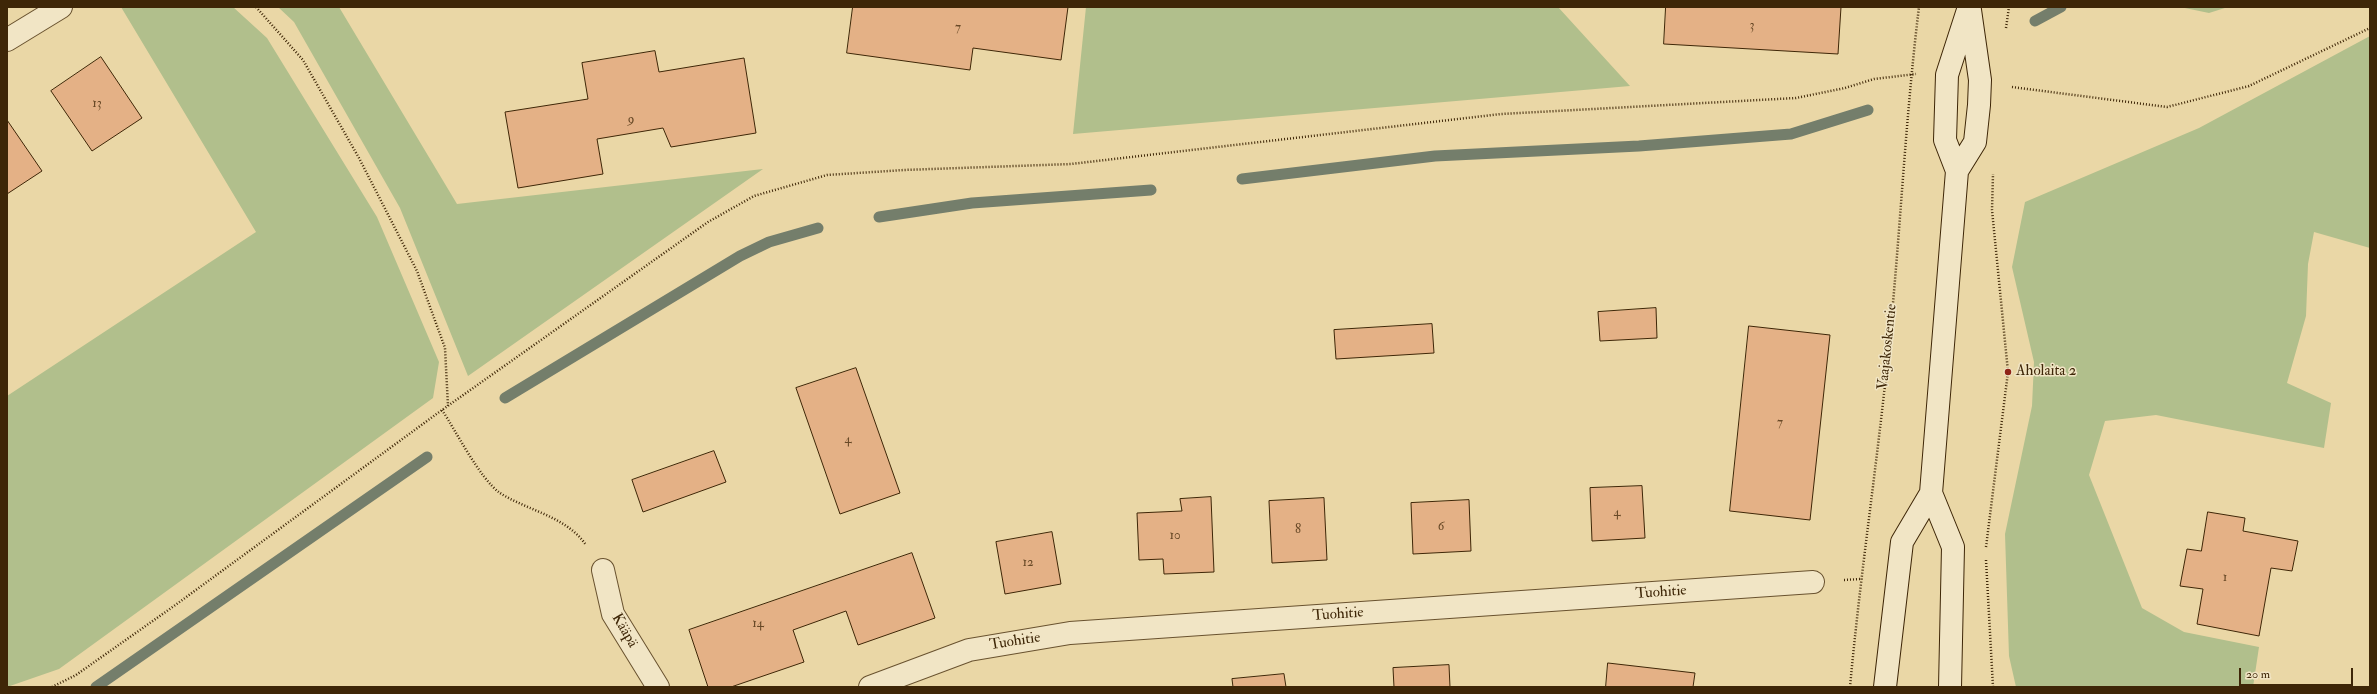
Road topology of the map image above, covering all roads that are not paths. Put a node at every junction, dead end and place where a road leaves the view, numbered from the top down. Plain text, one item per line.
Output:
1 (61, 7) edge
2 (1969, 7) edge
3 (7, 40) edge
4 (1957, 171) junction
5 (1931, 493) junction
6 (603, 570) road end
7 (1813, 582) dead end
8 (658, 687) edge
9 (870, 687) edge
10 (1885, 687) edge
11 (1950, 687) edge

1 - 3 street
2 - 4 street
2 - 4 street
4 - 5 street
5 - 10 street
5 - 11 street
6 - 8 street, Kääpä
7 - 9 street, Tuohitie

